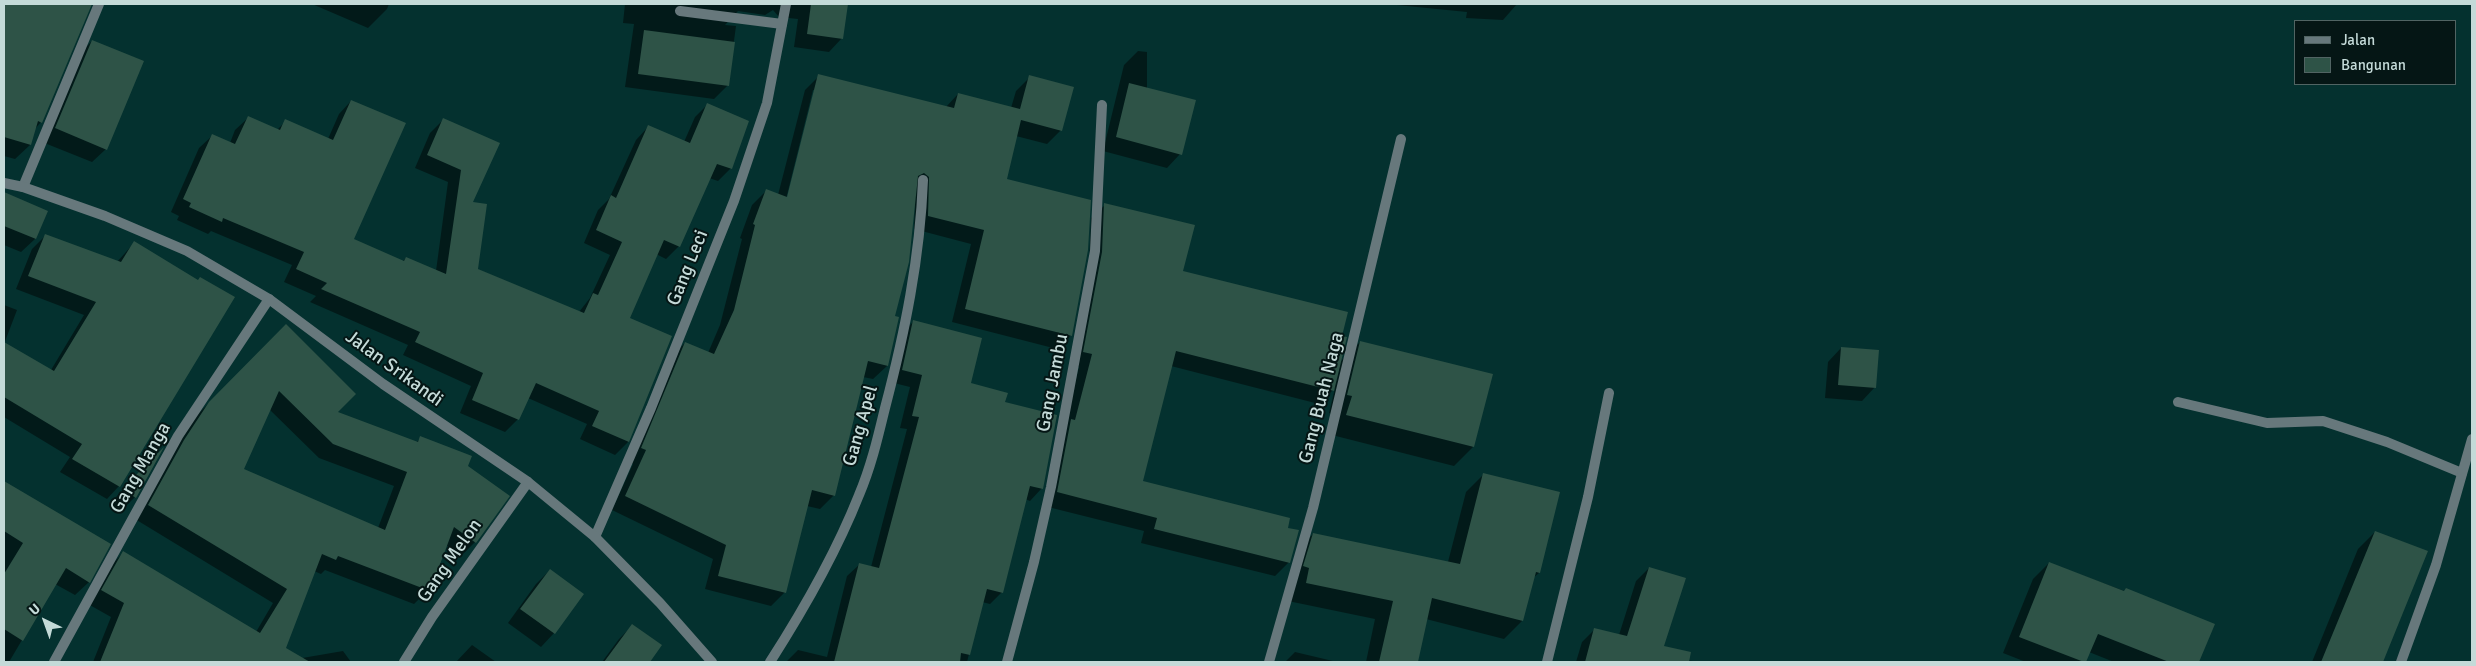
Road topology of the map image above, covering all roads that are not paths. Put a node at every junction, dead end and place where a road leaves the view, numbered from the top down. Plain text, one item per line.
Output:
1 (99, 4) edge
2 (786, 4) edge
3 (680, 11) dead end
4 (782, 24) junction
5 (1102, 105) dead end
6 (1401, 140) dead end
7 (923, 180) dead end
8 (4, 183) edge
9 (23, 187) junction
10 (269, 298) junction
11 (1609, 393) dead end
12 (2178, 402) dead end
13 (2472, 439) edge
14 (2462, 473) junction
15 (528, 482) junction
16 (595, 537) junction
17 (54, 662) edge
18 (404, 662) edge
19 (712, 662) edge
20 (770, 662) edge
21 (1007, 662) edge
22 (1269, 662) edge
23 (1547, 662) edge
24 (2401, 662) edge

1 - 9 street
2 - 4 street, Gang Leci
3 - 4 street
4 - 16 street, Gang Leci
5 - 21 street, Gang Jambu
6 - 22 street, Gang Buah Naga
7 - 20 street, Gang Apel
8 - 9 street, Jalan Srikandi
9 - 10 street, Jalan Srikandi
10 - 15 street, Jalan Srikandi
10 - 17 street, Gang Manga
11 - 23 street
12 - 14 street
13 - 14 street
14 - 24 street
15 - 16 street, Jalan Srikandi
15 - 18 street, Gang Melon
16 - 19 street, Jalan Srikandi

